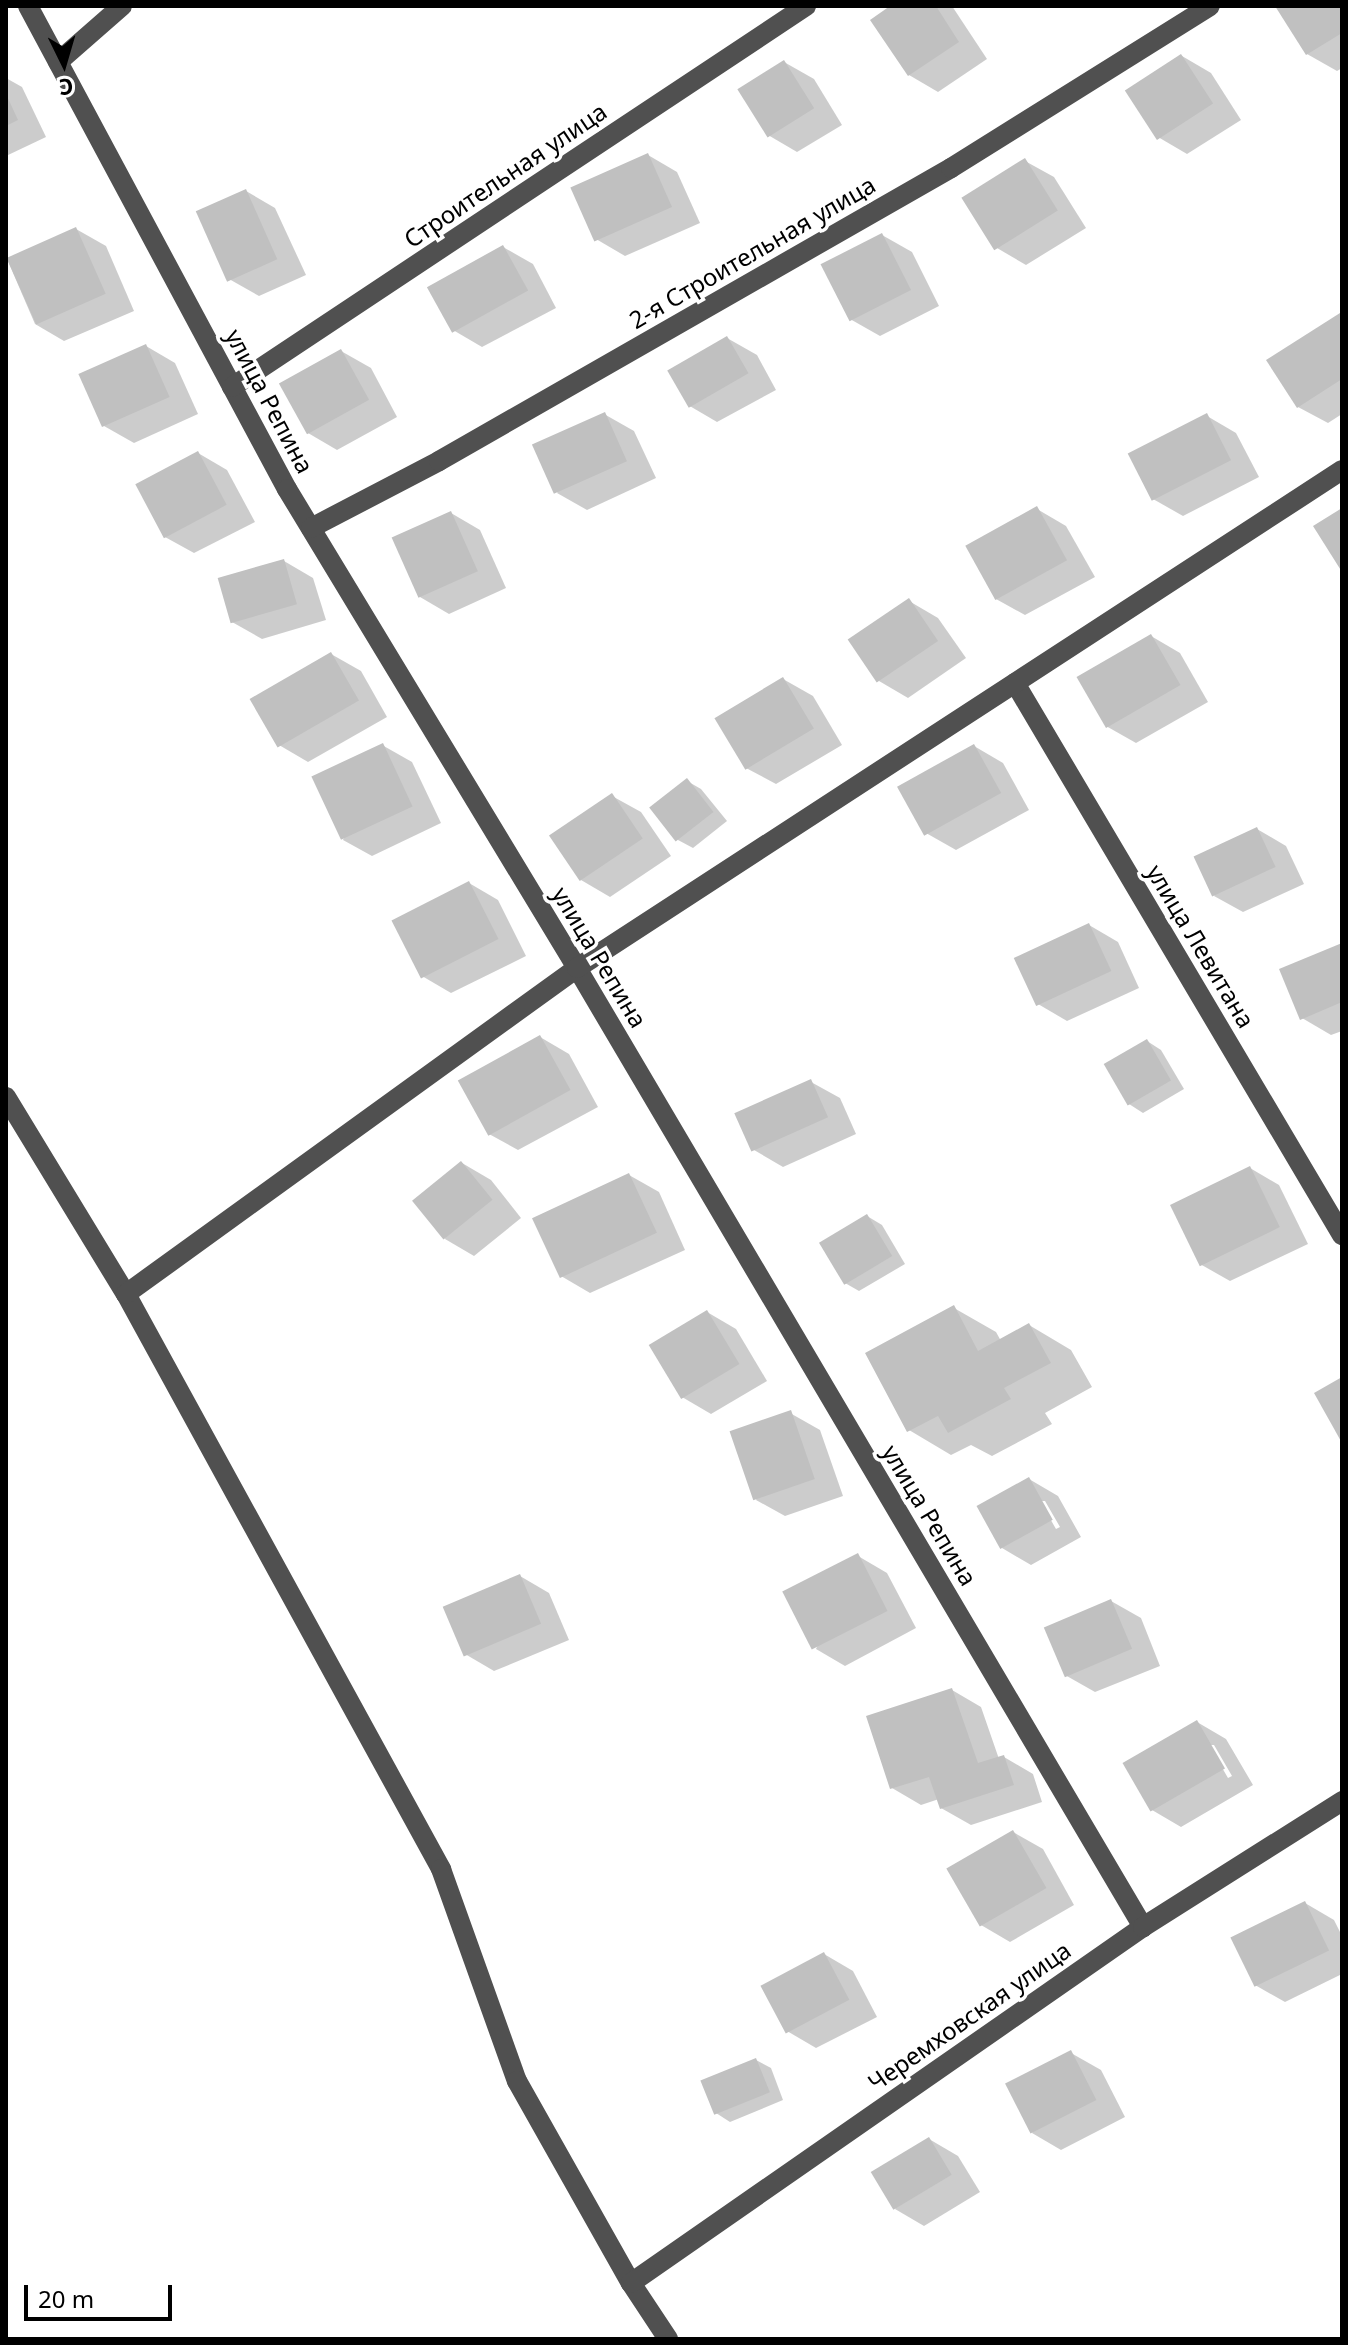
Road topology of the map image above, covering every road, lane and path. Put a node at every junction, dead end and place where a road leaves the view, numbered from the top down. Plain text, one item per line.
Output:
1 (28, 6) edge
2 (122, 6) edge
3 (806, 6) edge
4 (1210, 6) edge
5 (58, 62) junction
6 (232, 387) junction
7 (1342, 470) edge
8 (311, 528) junction
9 (1015, 683) junction
10 (577, 968) junction
11 (6, 1097) edge
12 (1342, 1235) edge
13 (126, 1294) junction
14 (1342, 1801) edge
15 (1143, 1927) junction
16 (631, 2283) junction
17 (668, 2339) edge

1 - 5 street, улица Репина
2 - 5 street
3 - 6 street, Строительная улица
4 - 8 street, 2-я Строительная улица
5 - 6 street, улица Репина
6 - 8 street, улица Репина
7 - 9 street
8 - 10 street, улица Репина
9 - 10 street
9 - 12 street, улица Левитана
10 - 13 street
10 - 15 street, улица Репина
11 - 13 street
13 - 16 street
14 - 15 street, Черемховская улица
15 - 16 street, Черемховская улица
16 - 17 street

